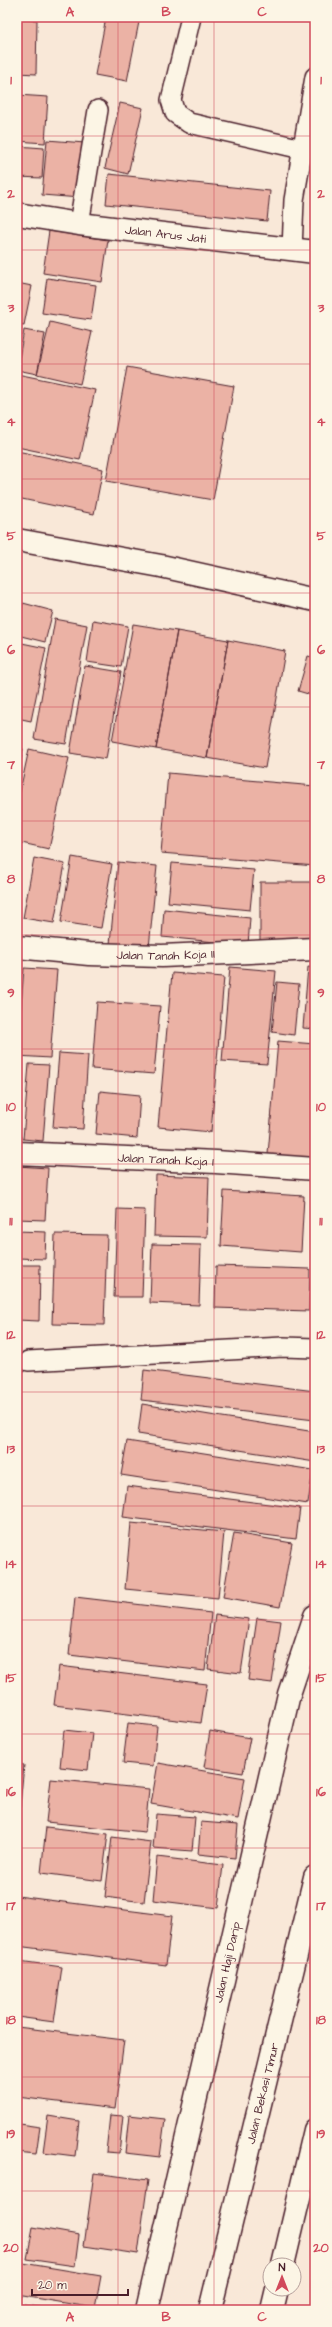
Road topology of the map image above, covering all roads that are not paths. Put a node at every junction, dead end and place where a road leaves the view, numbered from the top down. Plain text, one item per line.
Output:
1 (191, 17) edge
2 (315, 77) edge
3 (98, 110) dead end
4 (302, 149) junction
5 (17, 214) edge
6 (79, 224) junction
7 (292, 250) junction
8 (315, 252) edge
9 (17, 540) edge
10 (315, 600) edge
11 (17, 947) edge
12 (315, 949) edge
13 (17, 1153) edge
14 (315, 1169) edge
15 (315, 1348) edge
16 (28, 1361) dead end
17 (315, 1616) edge
18 (315, 1877) edge
19 (315, 2130) edge
20 (285, 2257) edge
21 (275, 2297) edge
22 (148, 2310) edge
23 (210, 2310) edge
24 (272, 2310) edge

1 - 4 lane
2 - 4 lane
3 - 6 lane
4 - 7 lane
5 - 6 main road, Jalan Arus Jati
6 - 7 main road, Jalan Arus Jati
7 - 8 main road, Jalan Arus Jati
9 - 10 main road
11 - 12 main road, Jalan Tanah Koja II
13 - 14 main road, Jalan Tanah Koja I
15 - 16 lane
17 - 22 main road, Jalan Haji Darip
18 - 23 main road, Jalan Bekasi Timur
19 - 20 main road
21 - 24 main road

